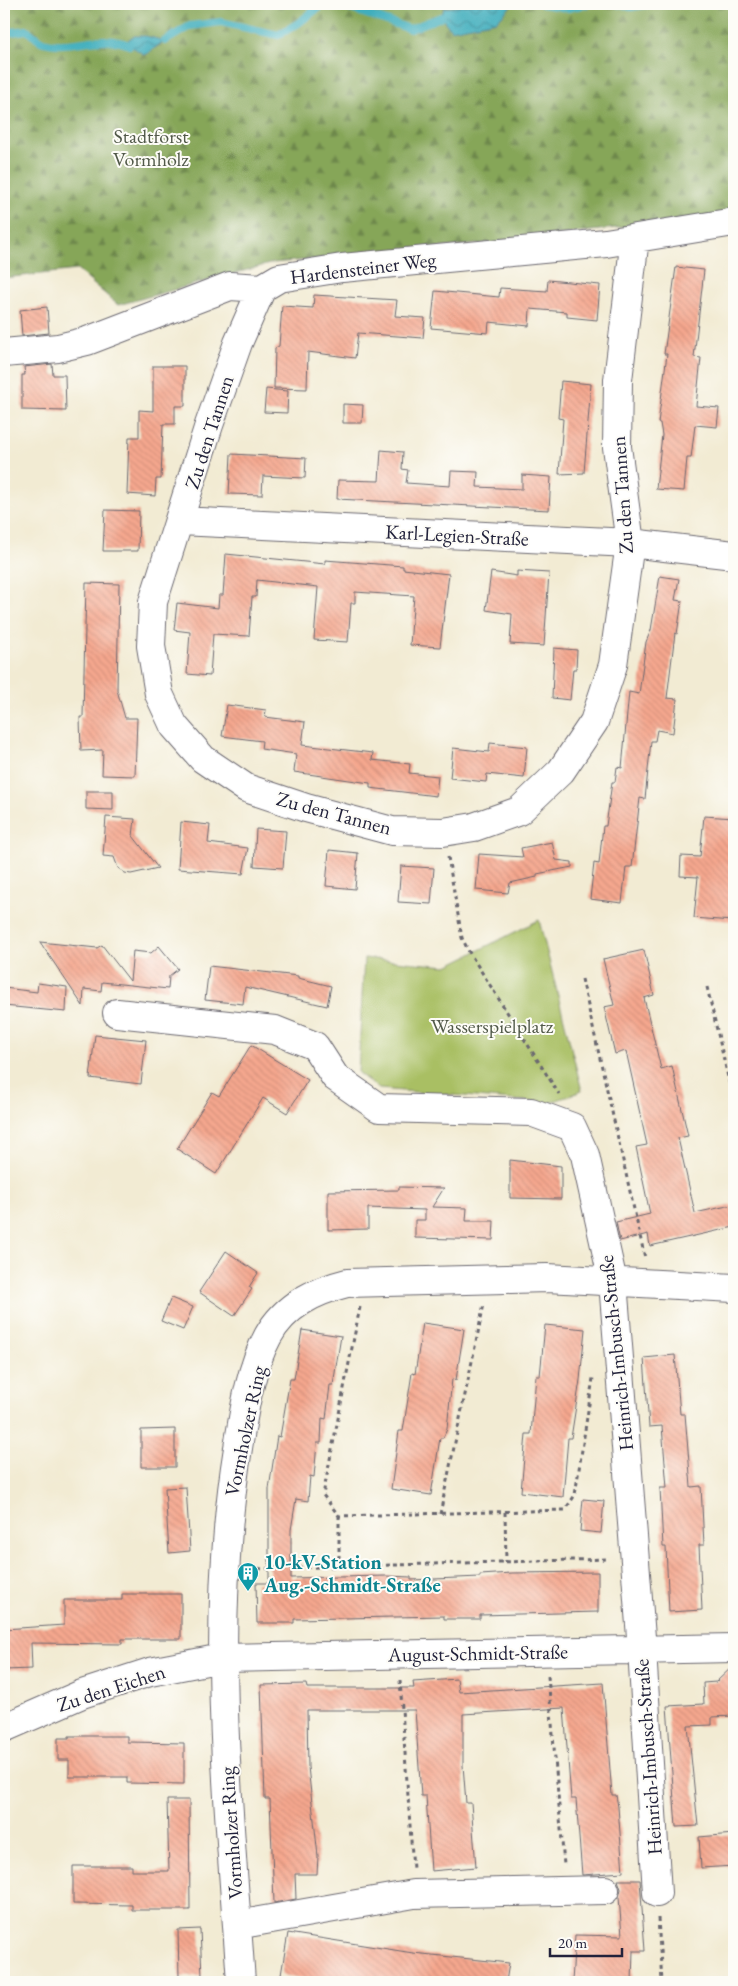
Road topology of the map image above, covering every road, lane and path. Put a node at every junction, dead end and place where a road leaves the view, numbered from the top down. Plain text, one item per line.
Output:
1 (734, 222) edge
2 (635, 238) junction
3 (262, 288) junction
4 (4, 353) edge
5 (180, 521) junction
6 (630, 543) junction
7 (734, 555) edge
8 (443, 832) junction
9 (582, 979) dead end
10 (707, 987) dead end
11 (117, 1013) dead end
12 (561, 1098) dead end
13 (734, 1103) edge
14 (644, 1258) dead end
15 (489, 1279) junction
16 (366, 1282) junction
17 (613, 1282) junction
18 (734, 1288) edge
19 (593, 1377) dead end
20 (505, 1512) junction
21 (440, 1514) junction
22 (339, 1516) junction
23 (611, 1559) dead end
24 (506, 1562) junction
25 (339, 1566) junction
26 (225, 1570) junction
27 (734, 1648) edge
28 (642, 1650) junction
29 (546, 1652) junction
30 (397, 1655) junction
31 (222, 1658) junction
32 (4, 1728) edge
33 (566, 1890) junction
34 (605, 1890) dead end
35 (657, 1893) joint
36 (414, 1894) junction
37 (237, 1925) junction
38 (241, 1982) edge
39 (662, 1982) edge

1 - 2 street, Hardensteiner Weg
2 - 3 street, Hardensteiner Weg
2 - 6 street, Zu den Tannen
3 - 4 street, Hardensteiner Weg
3 - 5 street, Zu den Tannen
5 - 6 street, Karl-Legien-Straße
5 - 8 street, Zu den Tannen
6 - 7 street, Karl-Legien-Straße
6 - 8 street, Zu den Tannen
8 - 12 path
9 - 14 path
10 - 13 path
11 - 17 street, Heinrich-Imbusch-Straße
15 - 16 street, Vormholzer Ring
15 - 17 street, Vormholzer Ring
15 - 21 path
16 - 22 path
16 - 26 street, Vormholzer Ring
17 - 18 street, Vormholzer Ring
17 - 28 street, Heinrich-Imbusch-Straße
19 - 20 path
20 - 21 path
20 - 24 path
21 - 22 path
22 - 25 path
23 - 24 path
24 - 25 path
25 - 26 path
26 - 31 street, Vormholzer Ring
27 - 28 street, August-Schmidt-Straße
28 - 29 street, August-Schmidt-Straße
28 - 35 street, Heinrich-Imbusch-Straße
29 - 30 street, August-Schmidt-Straße
29 - 33 path
30 - 31 street, August-Schmidt-Straße
30 - 36 path
31 - 32 street, Zu den Eichen
31 - 37 street, Vormholzer Ring
33 - 34 street
33 - 36 street
35 - 39 path
36 - 37 street
37 - 38 street, Vormholzer Ring

